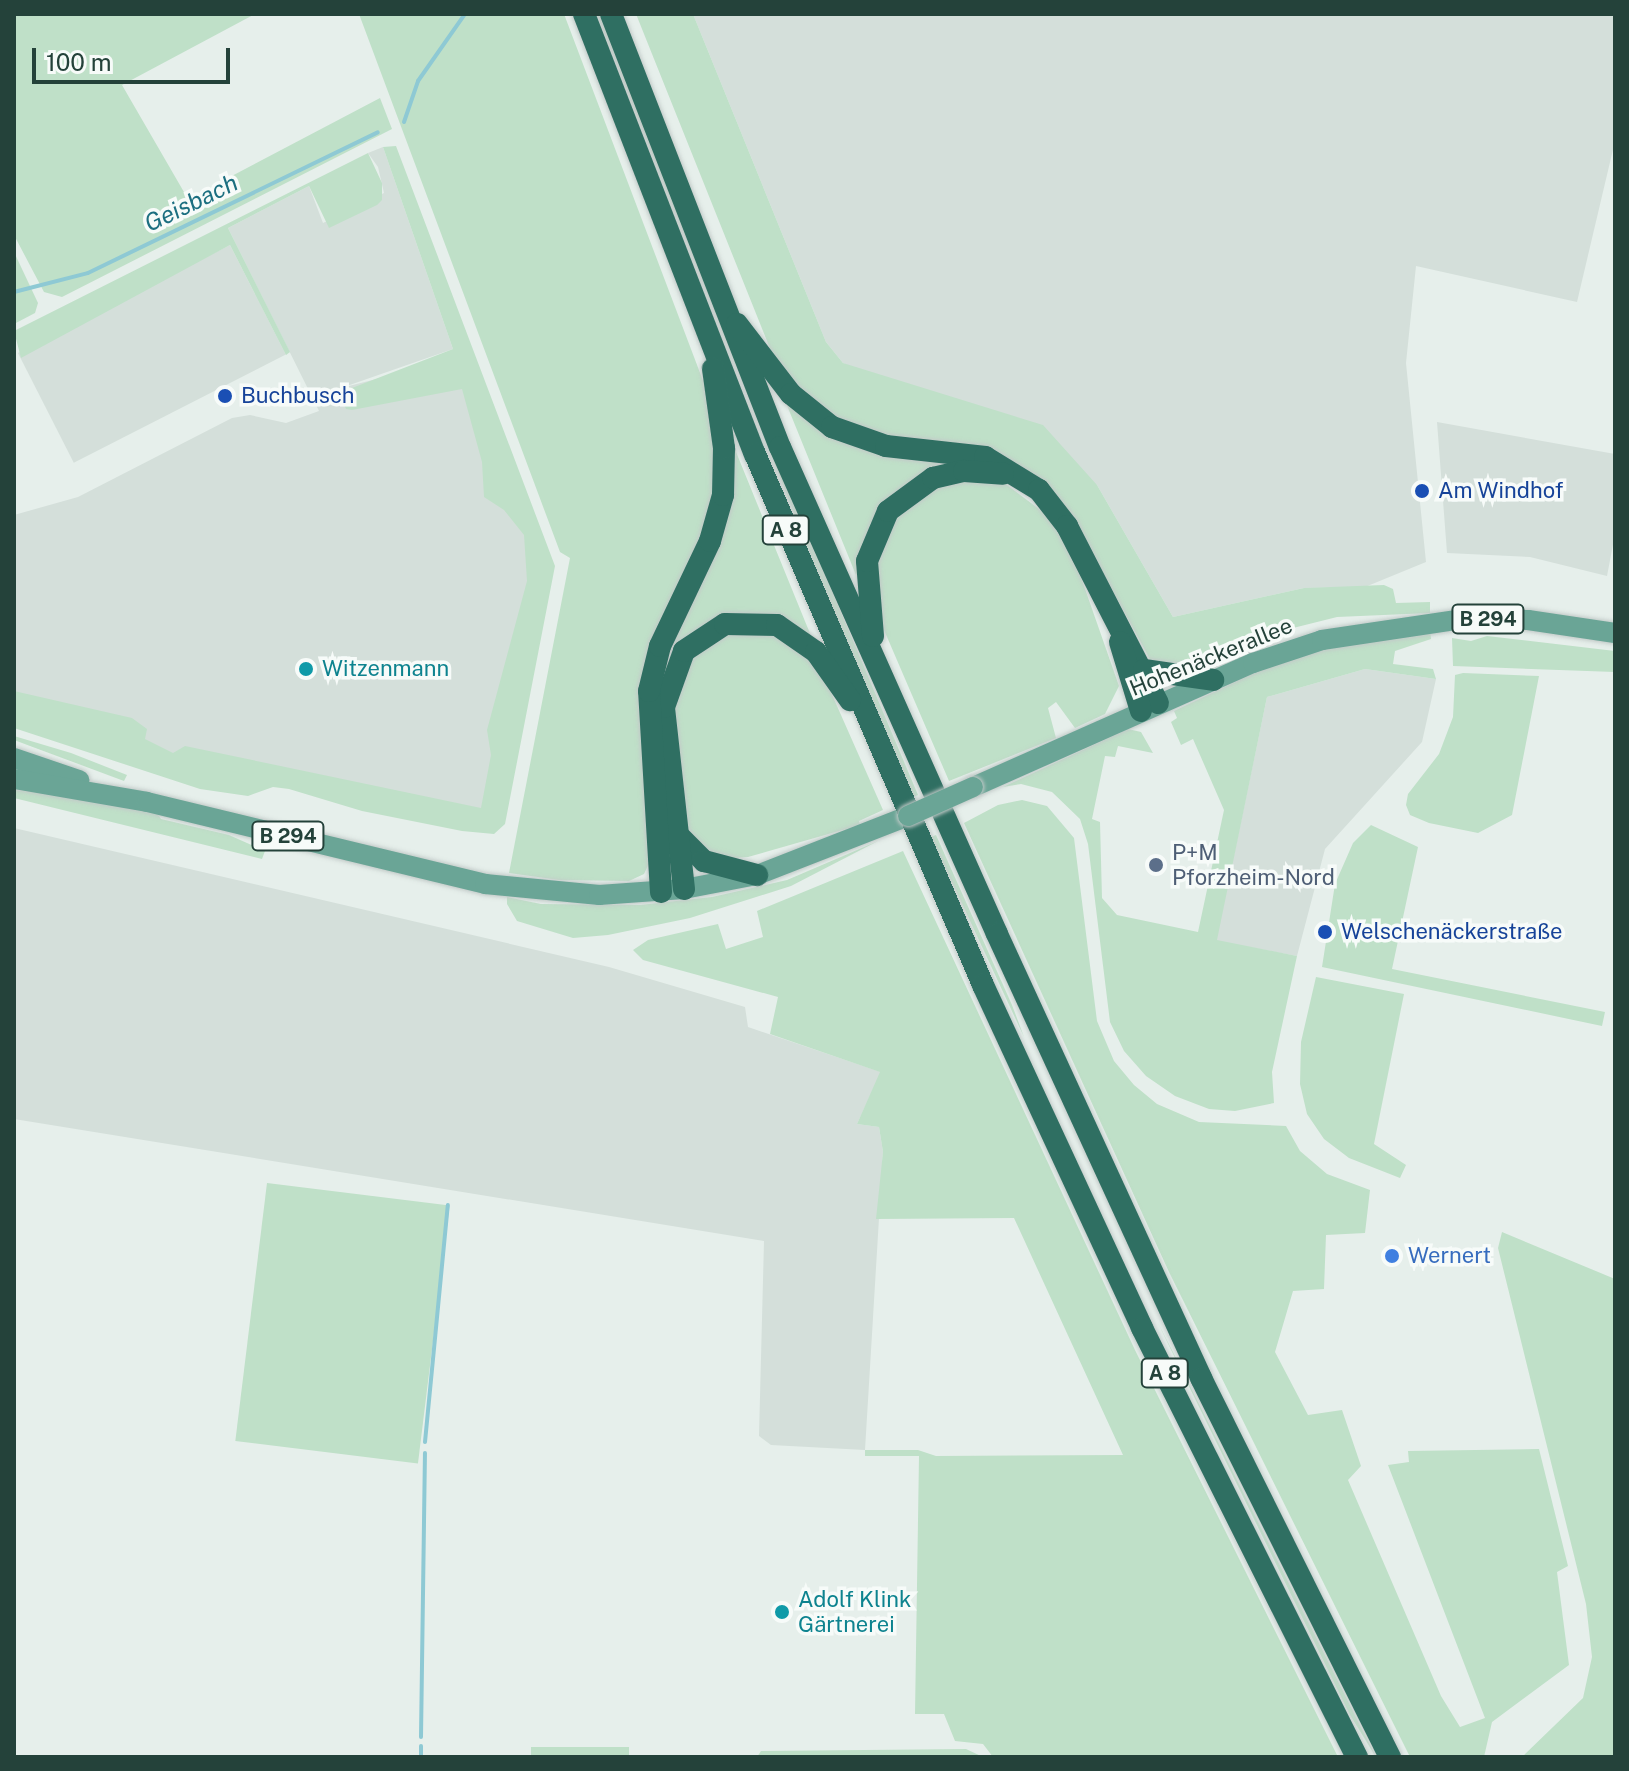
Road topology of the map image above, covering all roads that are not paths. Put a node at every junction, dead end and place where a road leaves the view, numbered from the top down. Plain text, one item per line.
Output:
1 (584, 14) edge
2 (611, 14) edge
3 (723, 306) junction
4 (711, 344) junction
5 (1016, 475) junction
6 (1118, 633) junction
7 (1615, 633) edge
8 (872, 649) junction
9 (1144, 670) junction
10 (1213, 680) junction
11 (1150, 707) junction
12 (864, 715) junction
13 (14, 758) edge
14 (14, 779) edge
15 (147, 802) junction
16 (678, 835) junction
17 (757, 875) junction
18 (684, 889) junction
19 (661, 892) junction
20 (1357, 1757) edge
21 (1390, 1757) edge

1 - 4 highway, A 8
2 - 3 highway, A 8
3 - 5 highway
3 - 8 highway, A 8
4 - 12 highway, A 8
4 - 19 highway
5 - 6 highway
5 - 8 highway
6 - 9 highway
6 - 11 highway
7 - 10 main road, Hohenäckerallee / B 294
8 - 21 highway, A 8
9 - 10 highway
9 - 11 highway
10 - 11 main road, Hohenäckerallee / B 294
11 - 17 main road, Hohenäckerallee / B 294, bridge
12 - 16 highway
12 - 20 highway, A 8
13 - 15 main road, B 294
14 - 15 main road, B 294
15 - 19 main road, B 294
16 - 17 highway
16 - 18 highway
17 - 18 main road, B 294
18 - 19 main road, B 294

